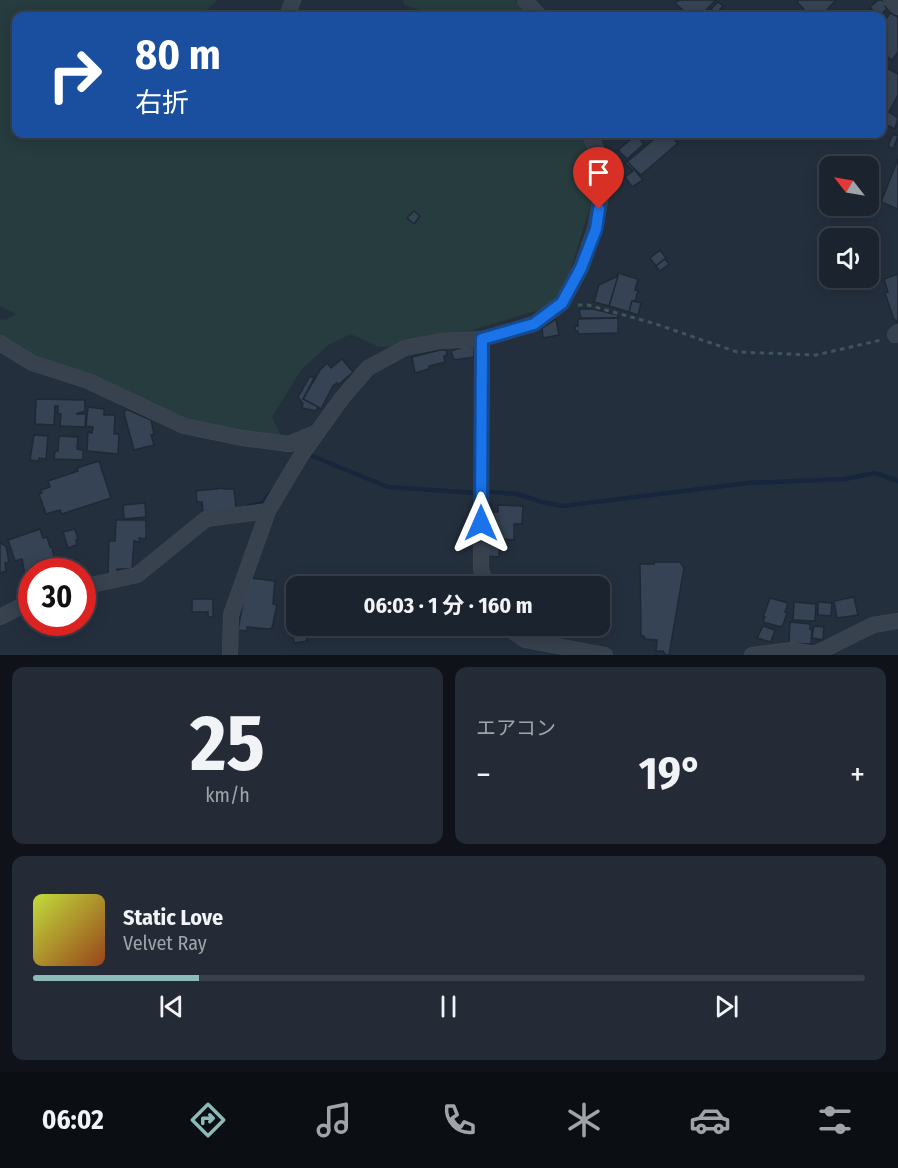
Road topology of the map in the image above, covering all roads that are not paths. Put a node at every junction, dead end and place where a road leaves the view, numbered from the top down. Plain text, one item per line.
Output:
1 (525, 0) edge
2 (891, 0) edge
3 (898, 7) edge
4 (536, 12) edge
5 (592, 138) edge
6 (482, 339) junction
7 (0, 343) edge
8 (318, 432) junction
9 (268, 511) junction
10 (483, 576) edge
11 (96, 584) edge
12 (18, 606) edge
13 (2, 612) edge
14 (898, 621) edge
15 (519, 636) edge
16 (230, 655) edge
17 (605, 655) edge
18 (752, 655) edge

1 - 4 street
2 - 3 street
5 - 6 street
6 - 8 street
6 - 10 street
7 - 8 street
8 - 9 street
9 - 11 street
9 - 16 street
12 - 13 street
14 - 18 street
15 - 17 street

